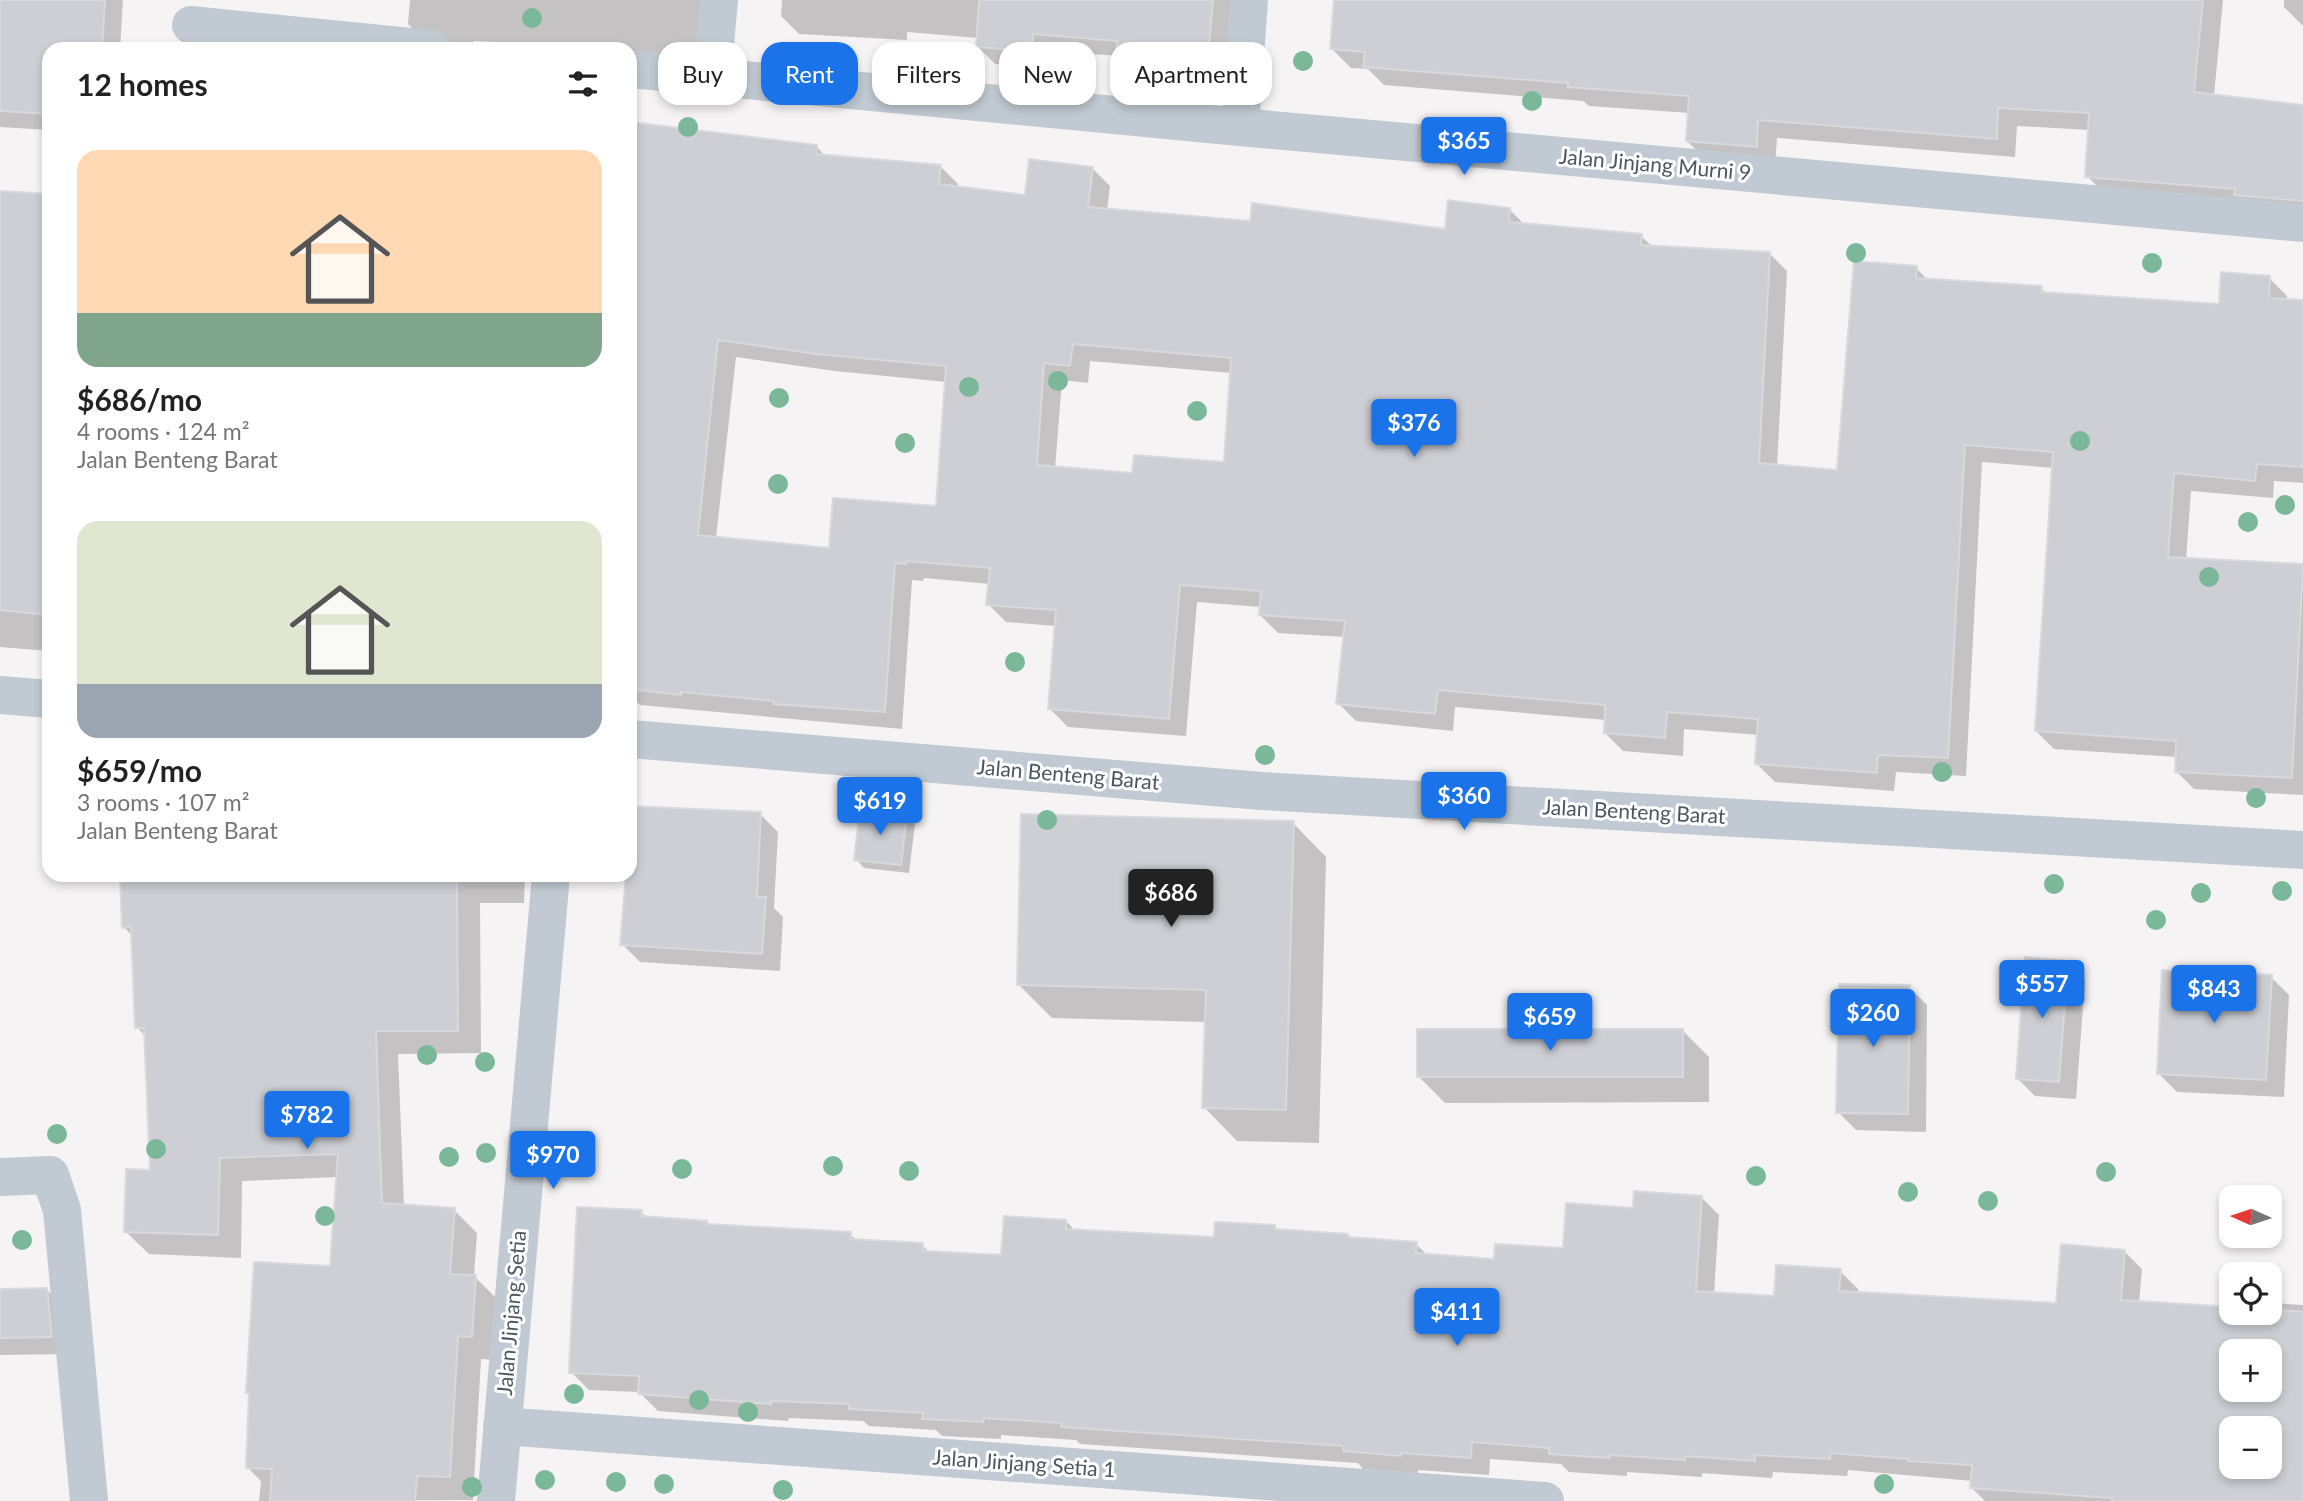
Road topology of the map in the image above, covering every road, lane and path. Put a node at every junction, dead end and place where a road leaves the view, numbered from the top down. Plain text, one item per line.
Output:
1 (719, 0) edge
2 (1249, 0) edge
3 (191, 25) edge
4 (361, 42) edge
5 (715, 42) edge
6 (637, 70) edge
7 (658, 72) edge
8 (747, 80) edge
9 (1240, 127) junction
10 (2303, 223) edge
11 (0, 695) edge
12 (42, 698) edge
13 (637, 740) edge
14 (2303, 850) edge
15 (550, 882) edge
16 (0, 1177) edge
17 (502, 1426) junction
18 (89, 1501) edge
19 (496, 1501) edge
20 (1545, 1501) edge

1 - 5 street
2 - 9 street
3 - 4 street
6 - 7 street, Jalan Jinjang Murni 9
8 - 9 street, Jalan Jinjang Murni 9
9 - 10 street, Jalan Jinjang Murni 9
11 - 12 street
13 - 14 street, Jalan Benteng Barat
15 - 17 street, Jalan Jinjang Setia
16 - 18 street
17 - 19 street, Jalan Jinjang Setia
17 - 20 street, Jalan Jinjang Setia 1

